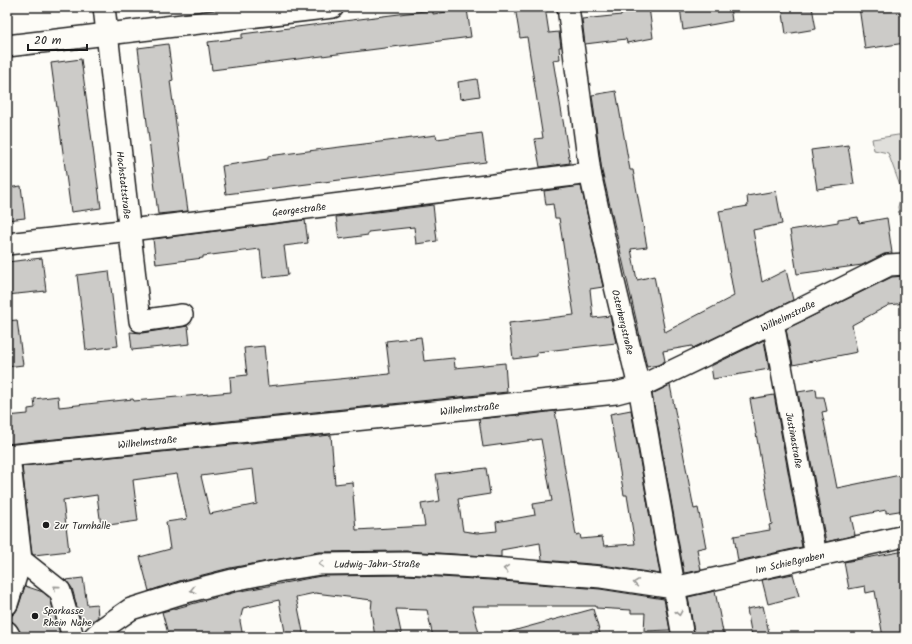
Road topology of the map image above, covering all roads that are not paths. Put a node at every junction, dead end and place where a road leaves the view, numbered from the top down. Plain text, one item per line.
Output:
1 (104, 7) edge
2 (333, 7) edge
3 (568, 7) edge
4 (107, 34) junction
5 (7, 46) edge
6 (590, 173) junction
7 (130, 230) junction
8 (7, 244) edge
9 (905, 264) edge
10 (182, 315) dead end
11 (773, 323) junction
12 (639, 387) junction
13 (8, 456) edge
14 (905, 536) edge
15 (816, 556) junction
16 (20, 560) junction
17 (674, 588) junction
18 (7, 604) edge
19 (7, 632) edge
20 (10, 637) edge
21 (73, 637) edge
22 (94, 637) edge
23 (683, 637) edge

1 - 4 street, Hochstattstraße
2 - 4 street
3 - 6 street, Osterbergstraße
4 - 5 street
4 - 7 street, Hochstattstraße
6 - 7 street, Georgestraße
6 - 12 street, Osterbergstraße
7 - 8 street, Georgestraße
7 - 10 street, Hochstattstraße
9 - 11 street, Wilhelmstraße
11 - 12 street, Wilhelmstraße
11 - 15 street, Justinastraße
12 - 13 street, Wilhelmstraße
12 - 17 street, Osterbergstraße
13 - 16 street
14 - 15 street, Im Schießgraben
15 - 17 street, Im Schießgraben
16 - 18 street
21 -> 16 street
17 -> 22 street, Ludwig-Jahn-Straße
17 -> 23 street, Osterbergstraße
19 - 20 street

